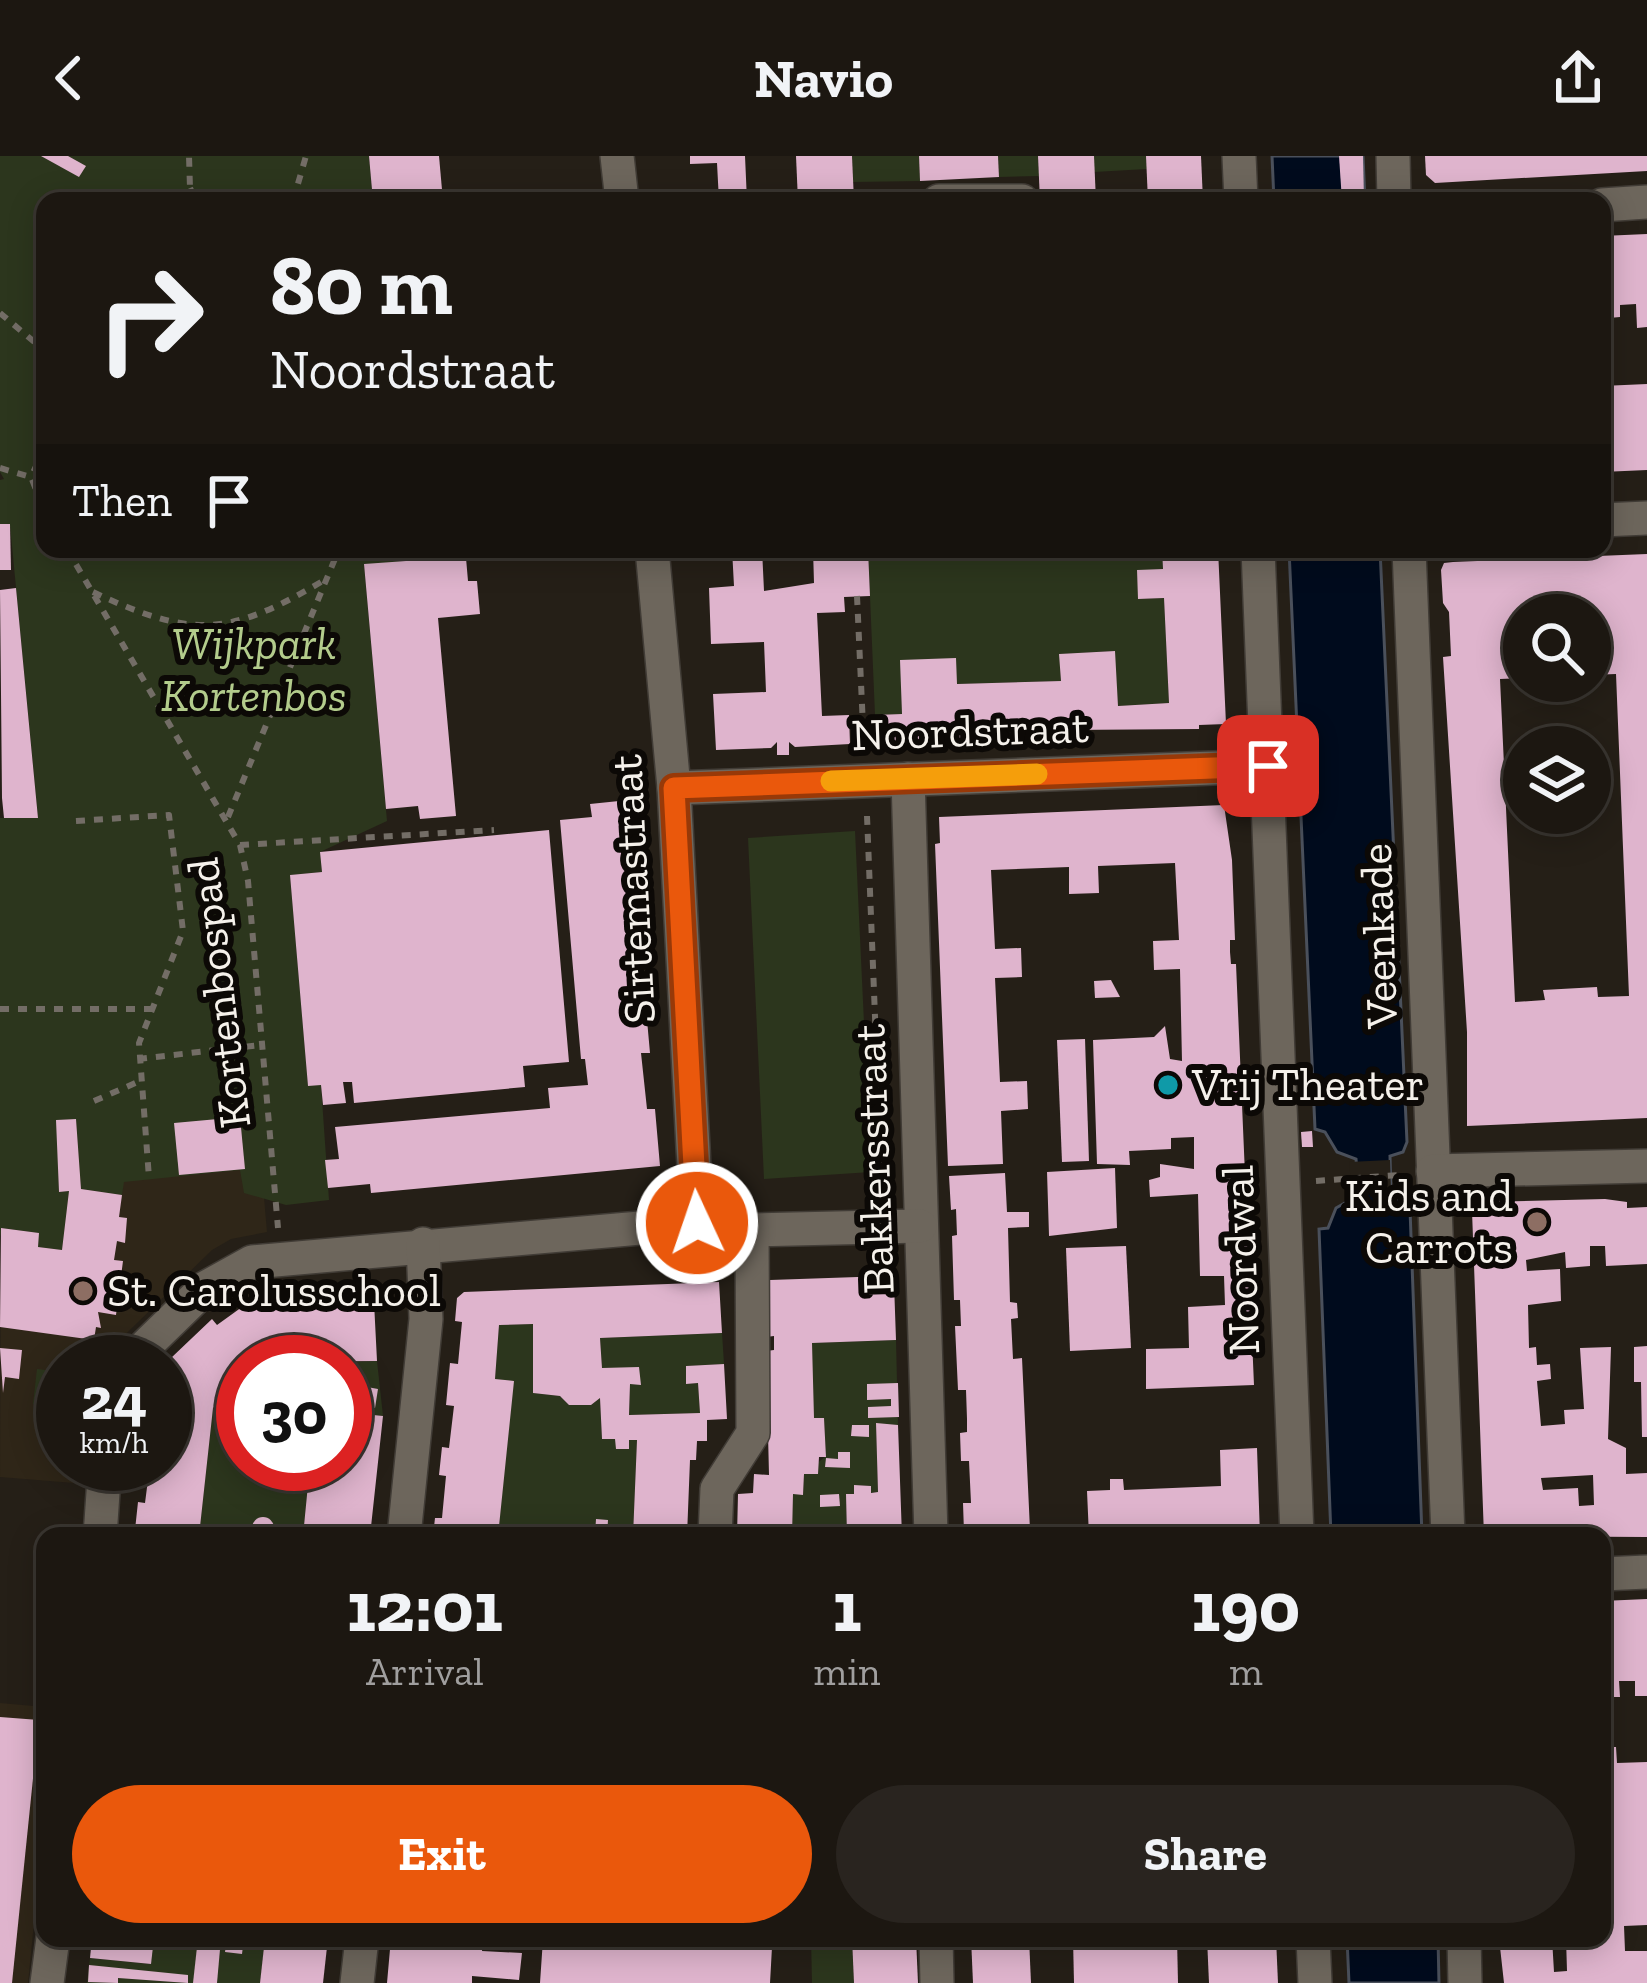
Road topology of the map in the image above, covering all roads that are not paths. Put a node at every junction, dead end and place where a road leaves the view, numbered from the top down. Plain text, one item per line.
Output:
1 (617, 156) edge
2 (1239, 156) edge
3 (1393, 156) edge
4 (621, 192) edge
5 (1241, 192) edge
6 (1394, 192) edge
7 (1647, 202) edge
8 (1611, 204) edge
9 (1647, 518) edge
10 (1611, 520) edge
11 (653, 558) edge
12 (1258, 558) edge
13 (1408, 558) edge
14 (1268, 766) junction
15 (908, 779) junction
16 (674, 788) junction
17 (1647, 1166) edge
18 (1433, 1171) junction
19 (697, 1223) junction
20 (920, 1226) junction
21 (752, 1230) junction
22 (423, 1244) junction
23 (154, 1335) edge
24 (103, 1491) edge
25 (101, 1527) edge
26 (405, 1527) edge
27 (715, 1527) edge
28 (931, 1527) edge
29 (1297, 1527) edge
30 (1448, 1527) edge
31 (1647, 1572) edge
32 (1611, 1574) edge
33 (51, 1947) edge
34 (361, 1947) edge
35 (935, 1947) edge
36 (1313, 1947) edge
37 (1464, 1947) edge
38 (47, 1983) edge
39 (358, 1983) edge
40 (937, 1983) edge
41 (1315, 1983) edge
42 (1465, 1983) edge

1 - 4 street
2 - 5 street
3 - 6 street
7 - 8 street
9 - 10 street
11 - 16 street, Sirtemastraat
12 - 14 street, Noordwal
13 - 18 street, Veenkade
14 - 15 street, Noordstraat
14 - 29 street, Noordwal
15 - 16 street, Noordstraat
15 - 20 street, Bakkersstraat
16 - 19 street, Sirtemastraat
17 - 18 street
18 - 30 street, Veenkade
19 - 21 street
19 - 22 street
20 - 21 street
20 - 28 street, Bakkersstraat
21 - 27 street
22 - 23 street
22 - 26 street
24 - 25 street
31 - 32 street
33 - 38 street
34 - 39 street
35 - 40 street
36 - 41 street
37 - 42 street

